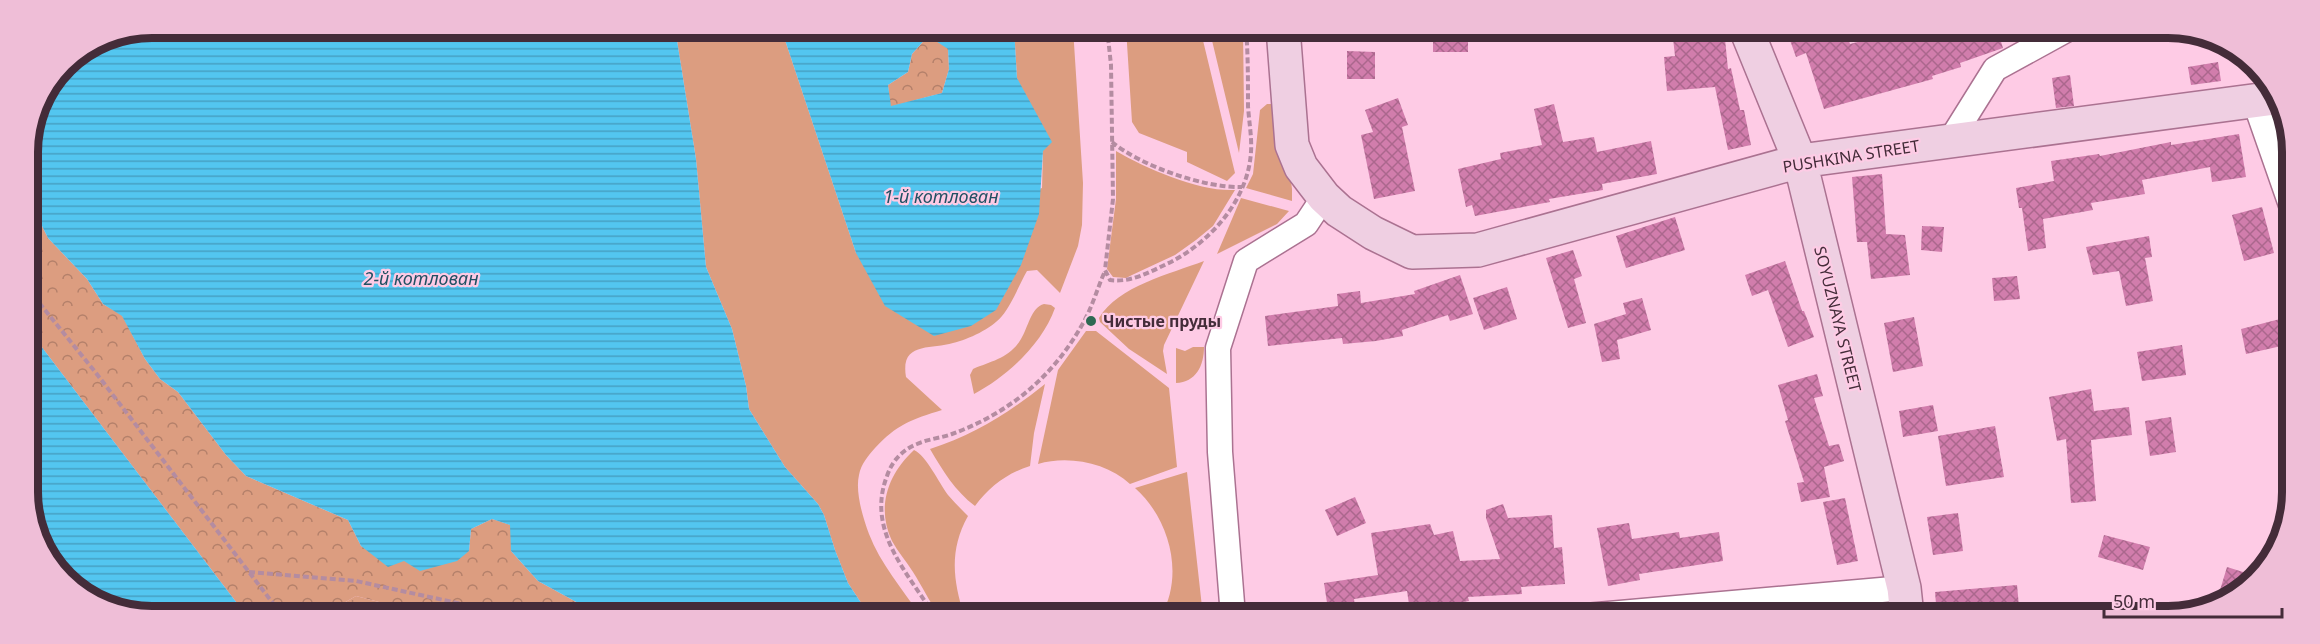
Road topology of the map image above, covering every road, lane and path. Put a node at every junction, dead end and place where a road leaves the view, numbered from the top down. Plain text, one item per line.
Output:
1 (1108, 38) edge
2 (1246, 38) edge
3 (1285, 38) edge
4 (1750, 38) edge
5 (2052, 38) edge
6 (2265, 100) edge
7 (1950, 141) junction
8 (1112, 142) junction
9 (1800, 161) junction
10 (2282, 171) edge
11 (1242, 187) junction
12 (1331, 204) junction
13 (1105, 270) junction
14 (38, 301) edge
15 (249, 572) junction
16 (1905, 602) edge
17 (275, 606) edge
18 (468, 606) edge
19 (928, 606) edge
20 (1232, 606) edge
21 (1814, 606) edge

1 - 8 path
2 - 11 path
3 - 12 street, PUSHKINA STREET
4 - 9 street, SOYUZNAYA STREET
5 - 7 street
6 - 7 street, PUSHKINA STREET
6 - 10 street
7 - 9 street, PUSHKINA STREET
8 - 11 path
8 - 13 path
9 - 12 street, PUSHKINA STREET
9 - 16 street, SOYUZNAYA STREET
11 - 13 path
12 - 20 street
13 - 19 path
14 - 15 path
15 - 17 path
15 - 18 path
16 - 21 street

